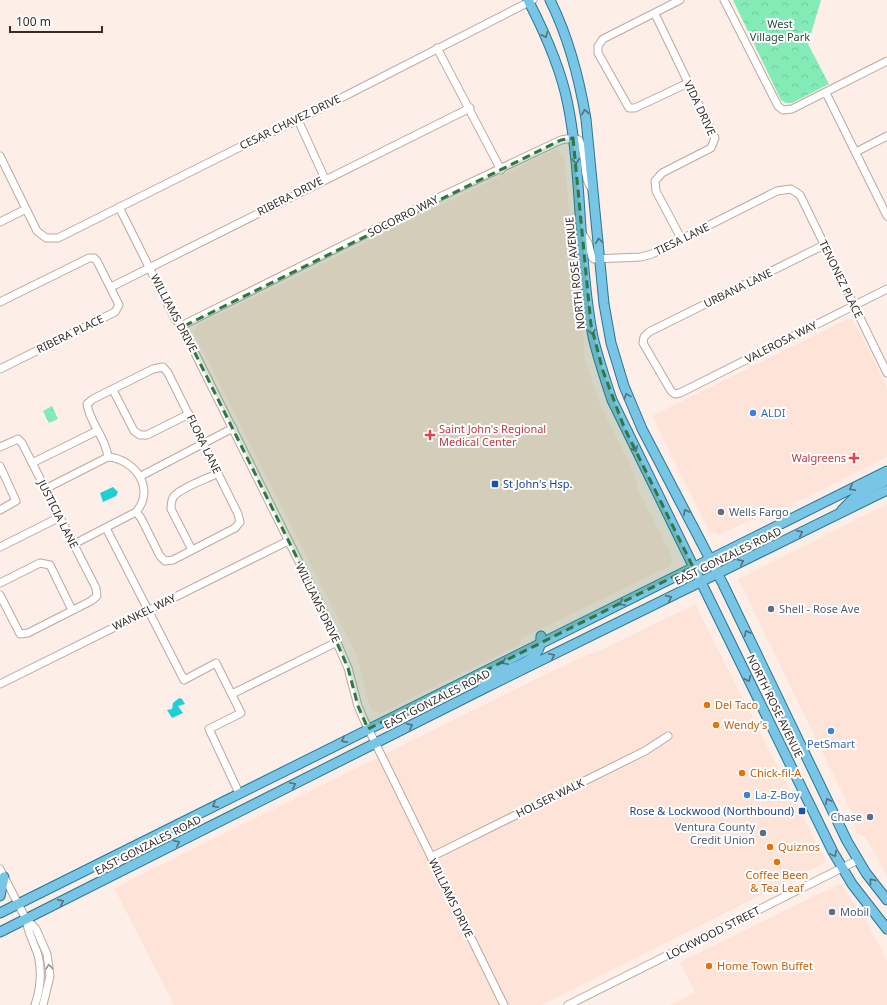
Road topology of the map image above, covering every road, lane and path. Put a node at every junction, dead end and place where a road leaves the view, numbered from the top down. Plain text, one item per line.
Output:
1 (550, 0) edge
2 (680, 0) edge
3 (724, 0) edge
4 (530, 1) edge
5 (655, 14) junction
6 (438, 48) junction
7 (887, 61) edge
8 (688, 83) junction
9 (826, 93) junction
10 (470, 108) junction
11 (298, 120) junction
12 (887, 136) edge
13 (573, 138) junction
14 (856, 152) junction
15 (0, 156) edge
16 (501, 170) junction
17 (325, 178) junction
18 (791, 189) joint
19 (593, 190) junction
20 (119, 207) junction
21 (26, 209) junction
22 (887, 216) edge
23 (0, 222) edge
24 (582, 233) junction
25 (682, 240) junction
26 (824, 245) junction
27 (601, 260) junction
28 (149, 266) junction
29 (111, 287) junction
30 (887, 289) edge
31 (0, 302) edge
32 (854, 305) junction
33 (182, 327) junction
34 (0, 369) edge
35 (887, 373) edge
36 (113, 390) junction
37 (675, 394) joint
38 (189, 414) junction
39 (233, 428) junction
40 (97, 431) junction
41 (203, 443) junction
42 (0, 447) edge
43 (108, 457) junction
44 (32, 463) junction
45 (0, 466) edge
46 (887, 471) edge
47 (218, 473) junction
48 (140, 476) junction
49 (887, 480) edge
50 (45, 489) junction
51 (887, 490) edge
52 (0, 510) edge
53 (136, 512) junction
54 (837, 515) junction
55 (60, 517) junction
56 (106, 528) junction
57 (288, 541) junction
58 (74, 544) junction
59 (0, 547) edge
60 (192, 550) junction
61 (710, 559) junction
62 (693, 567) junction
63 (718, 574) junction
64 (701, 582) junction
65 (0, 583) edge
66 (0, 595) edge
67 (72, 610) junction
68 (147, 611) junction
69 (541, 640) junction
70 (337, 642) junction
71 (1, 682) edge
72 (481, 690) junction
73 (232, 694) junction
74 (368, 729) junction
75 (668, 736) dead end
76 (376, 744) junction
77 (239, 793) junction
78 (431, 857) junction
79 (858, 860) junction
80 (842, 869) junction
81 (2, 873) edge
82 (0, 896) edge
83 (887, 900) edge
84 (18, 904) junction
85 (0, 913) edge
86 (26, 919) junction
87 (887, 929) edge
88 (0, 932) edge
89 (35, 1005) edge
90 (43, 1005) edge
91 (504, 1005) edge
92 (568, 1005) edge

19 -> 1 main road
2 - 5 street
3 - 9 street
4 - 6 street, CESAR CHAVEZ DRIVE
4 -> 13 main road, NORTH ROSE AVENUE
5 - 8 street, VIDA DRIVE
5 - 8 street
6 - 10 street
6 - 11 street, CESAR CHAVEZ DRIVE
7 - 9 street
8 - 25 street, VIDA DRIVE
9 - 14 street
10 - 16 street
10 - 17 street, RIBERA DRIVE
11 - 17 street
11 - 20 street, CESAR CHAVEZ DRIVE
12 - 14 street
13 - 16 street, SOCORRO WAY
13 - 19 street
13 -> 24 main road, NORTH ROSE AVENUE
14 - 22 street
15 - 21 street
16 - 33 street, SOCORRO WAY
17 - 28 street, RIBERA DRIVE
18 - 25 street, TIESA LANE
18 - 26 street, TENONEZ PLACE
27 -> 19 main road
20 - 21 street, CESAR CHAVEZ DRIVE
20 - 28 street, WILLIAMS DRIVE
21 - 23 street
24 - 27 street
24 -> 62 main road, NORTH ROSE AVENUE
25 - 27 street, TIESA LANE
26 - 32 street, TENONEZ PLACE
26 - 37 street, URBANA LANE
61 -> 27 main road, NORTH ROSE AVENUE
28 - 29 street, RIBERA DRIVE
28 - 33 street, WILLIAMS DRIVE
29 - 31 street
29 - 34 street, RIBERA PLACE
30 - 32 street, VALEROSA WAY
32 - 35 street, TENONEZ PLACE
32 - 37 street, VALEROSA WAY
33 - 39 street, WILLIAMS DRIVE
36 - 38 street
36 - 38 street, FLORA LANE
36 - 40 street
38 - 41 street, FLORA LANE
39 - 41 street
39 - 57 street, WILLIAMS DRIVE
40 - 43 street
40 - 44 street
41 - 47 street, FLORA LANE
41 - 48 street
42 - 44 street, JUSTICIA LANE
43 - 48 street
43 - 50 street
44 - 50 street, JUSTICIA LANE
45 - 52 street
46 -> 61 main road, EAST GONZALES ROAD
47 - 60 street
47 - 60 street, FLORA LANE
48 - 53 street
49 - 54 main road
50 - 55 street, JUSTICIA LANE
51 - 54 main road, EAST GONZALES ROAD
53 - 56 street
53 - 60 street
63 -> 54 main road, EAST GONZALES ROAD
55 - 58 street, JUSTICIA LANE
55 - 59 street
56 - 58 street
56 - 68 street
57 - 68 street, WANKEL WAY
57 - 70 street, WILLIAMS DRIVE
58 - 67 street, JUSTICIA LANE
61 - 62 main road, EAST GONZALES ROAD
61 - 63 main road, NORTH ROSE AVENUE
62 - 64 main road, NORTH ROSE AVENUE
62 -> 69 main road, EAST GONZALES ROAD
63 - 64 main road, EAST GONZALES ROAD
79 -> 63 main road, NORTH ROSE AVENUE
72 -> 64 main road, EAST GONZALES ROAD
64 -> 80 main road, NORTH ROSE AVENUE
65 - 67 street
66 - 67 street
68 - 71 street, WANKEL WAY
68 - 73 street
69 - 72 main road
69 -> 74 main road, EAST GONZALES ROAD
70 - 73 street
70 - 74 street, WILLIAMS DRIVE
76 -> 72 main road, EAST GONZALES ROAD
73 - 77 street
74 - 76 street, WILLIAMS DRIVE
74 -> 77 main road, EAST GONZALES ROAD
75 - 78 street, HOLSER WALK
76 - 78 street, WILLIAMS DRIVE
86 -> 76 main road, EAST GONZALES ROAD
77 -> 84 main road, EAST GONZALES ROAD
78 - 91 street, WILLIAMS DRIVE
79 - 80 street, LOCKWOOD STREET
83 -> 79 main road, NORTH ROSE AVENUE
80 - 87 main road, NORTH ROSE AVENUE
80 - 92 street, LOCKWOOD STREET
81 - 82 main road
81 - 84 street
84 - 85 main road, EAST GONZALES ROAD
84 - 86 street
86 - 88 main road, EAST GONZALES ROAD
86 - 89 street
90 -> 86 street

